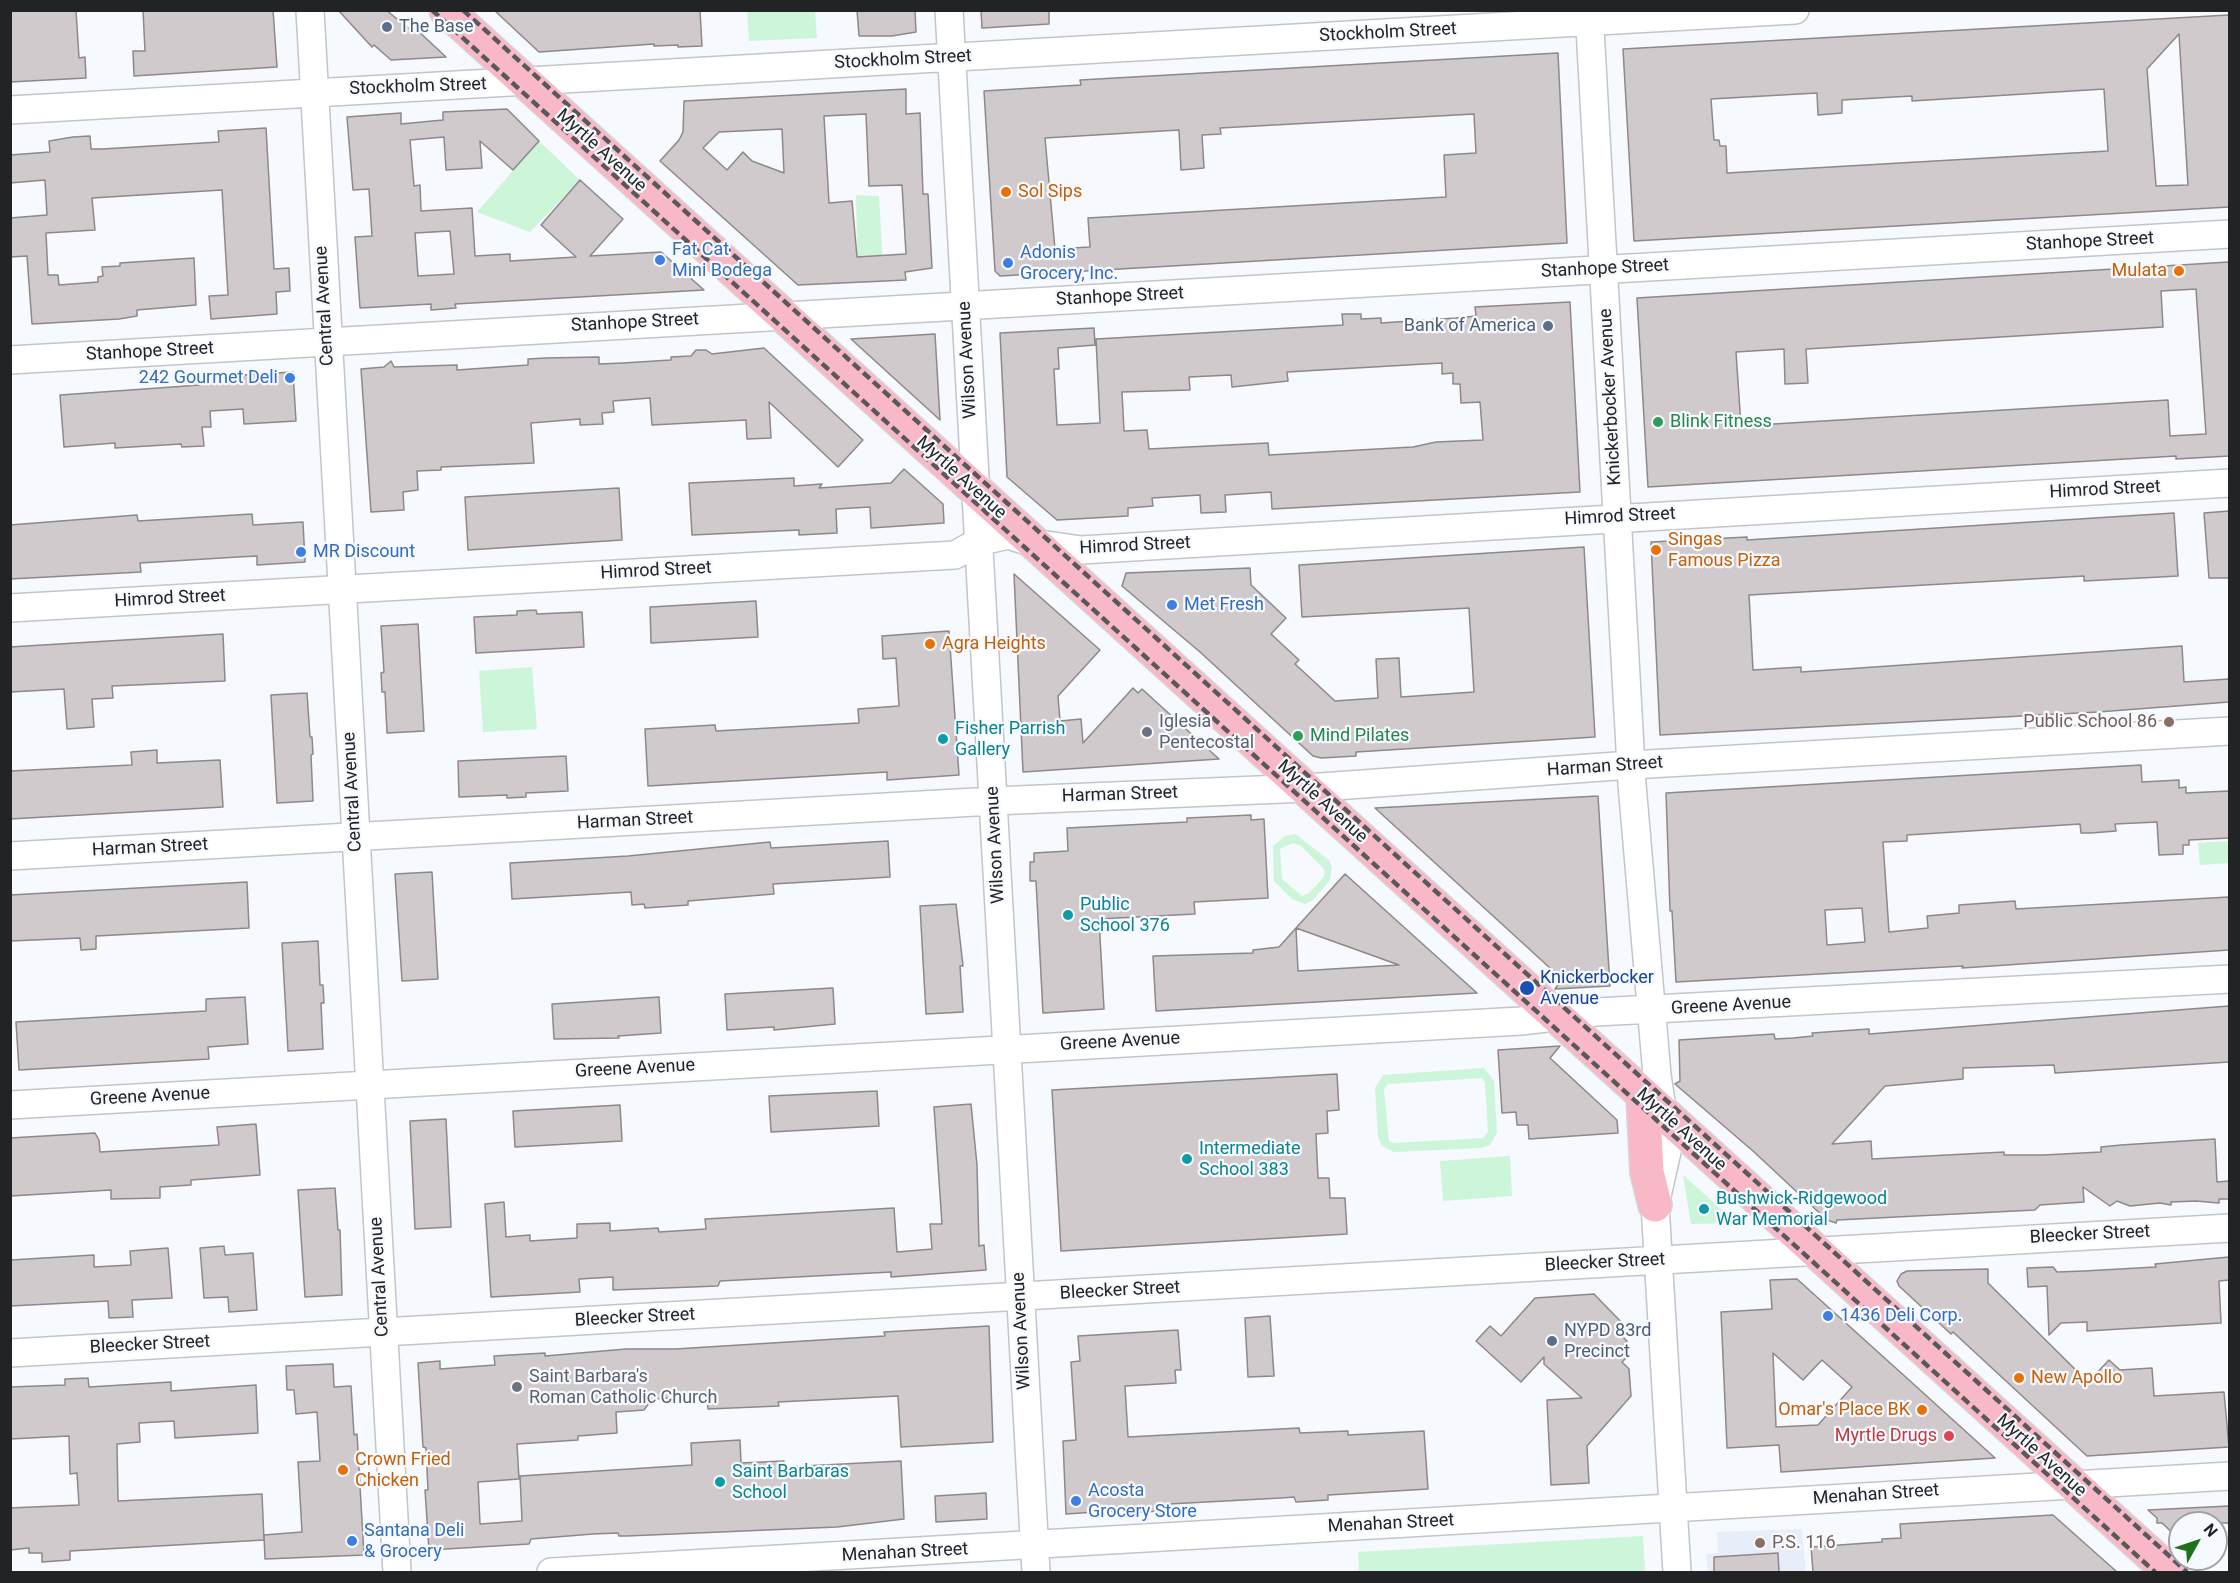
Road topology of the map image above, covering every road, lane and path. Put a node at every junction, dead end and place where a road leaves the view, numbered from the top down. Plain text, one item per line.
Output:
1 (310, 10) edge
2 (446, 10) edge
3 (949, 10) edge
4 (1795, 10) edge
5 (1589, 16) edge
6 (952, 57) junction
7 (526, 82) junction
8 (313, 91) junction
9 (10, 110) edge
10 (2229, 234) edge
11 (1603, 270) junction
12 (965, 306) junction
13 (782, 315) junction
14 (327, 341) junction
15 (10, 360) edge
16 (2229, 483) edge
17 (974, 490) junction
18 (1617, 517) junction
19 (978, 542) junction
20 (1033, 543) junction
21 (341, 589) junction
22 (10, 608) edge
23 (2229, 731) edge
24 (1631, 765) junction
25 (1306, 788) junction
26 (993, 801) junction
27 (355, 837) junction
28 (10, 856) edge
29 (2229, 979) edge
30 (1653, 1011) junction
31 (1556, 1015) junction
32 (1007, 1048) junction
33 (369, 1084) junction
34 (1653, 1104) junction
35 (10, 1105) edge
36 (1655, 1205) joint
37 (2229, 1228) edge
38 (1814, 1250) junction
39 (1659, 1260) junction
40 (1021, 1296) junction
41 (383, 1332) junction
42 (10, 1353) edge
43 (2229, 1476) edge
44 (2071, 1484) junction
45 (1674, 1508) junction
46 (1035, 1545) junction
47 (397, 1572) edge
48 (552, 1572) edge
49 (1036, 1572) edge
50 (1677, 1572) edge
51 (2170, 1572) edge

1 - 8 street, Central Avenue
2 - 7 main road, Myrtle Avenue
3 - 6 street, Wilson Avenue
4 - 5 street, Stockholm Street
5 - 6 street, Stockholm Street
5 - 11 street, Knickerbocker Avenue
6 - 7 street, Stockholm Street
6 - 12 street, Wilson Avenue
7 - 8 street, Stockholm Street
7 - 13 main road, Myrtle Avenue
8 - 9 street, Stockholm Street
8 - 14 street, Central Avenue
10 - 11 street, Stanhope Street
11 - 12 street, Stanhope Street
11 - 18 street, Knickerbocker Avenue
12 - 13 street, Stanhope Street
12 - 17 street, Wilson Avenue
13 - 14 street, Stanhope Street
13 - 17 main road, Myrtle Avenue
14 - 15 street, Stanhope Street
14 - 21 street, Central Avenue
16 - 18 street, Himrod Street
17 - 19 street, Wilson Avenue
17 - 20 main road, Myrtle Avenue
18 - 20 street, Himrod Street
18 - 24 street, Knickerbocker Avenue
19 - 20 street, Himrod Street
19 - 21 street, Himrod Street
19 - 26 street, Wilson Avenue
20 - 25 main road, Myrtle Avenue
21 - 22 street, Himrod Street
21 - 27 street, Central Avenue
23 - 24 street, Harman Street
24 - 25 street, Harman Street
24 - 30 street, Knickerbocker Avenue
25 - 26 street, Harman Street
25 - 31 main road, Myrtle Avenue
26 - 27 street, Harman Street
26 - 32 street, Wilson Avenue
27 - 28 street, Harman Street
27 - 33 street, Central Avenue
29 - 30 street, Greene Avenue
30 - 31 street, Greene Avenue
30 - 34 street, Knickerbocker Avenue
31 - 32 street, Greene Avenue
31 - 34 main road, Myrtle Avenue
32 - 33 street, Greene Avenue
32 - 40 street, Wilson Avenue
33 - 35 street, Greene Avenue
33 - 41 street, Central Avenue
34 - 36 main road
34 - 38 main road, Myrtle Avenue
36 - 39 street
37 - 38 street, Bleecker Street
38 - 39 street, Bleecker Street
38 - 44 main road, Myrtle Avenue
39 - 40 street, Bleecker Street
39 - 45 street
40 - 41 street, Bleecker Street
40 - 46 street, Wilson Avenue
41 - 42 street, Bleecker Street
41 - 47 street, Central Avenue
43 - 44 street, Menahan Street
44 - 45 street, Menahan Street
44 - 51 main road, Myrtle Avenue
45 - 46 street, Menahan Street
45 - 50 street
46 - 48 street, Menahan Street
46 - 49 street, Wilson Avenue

